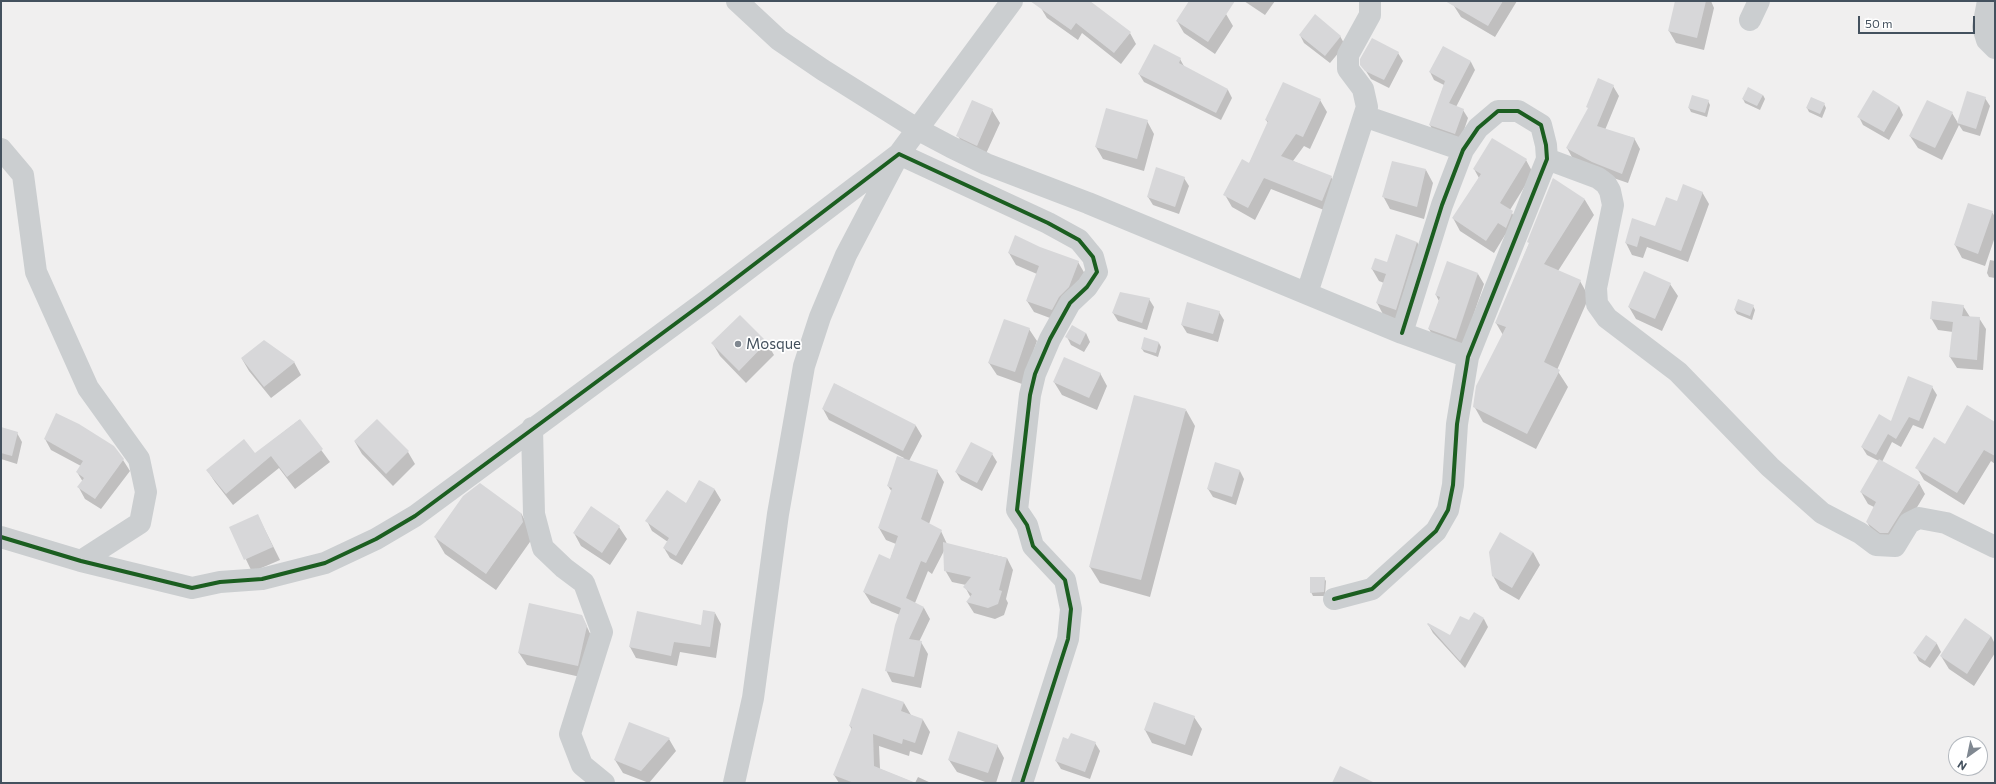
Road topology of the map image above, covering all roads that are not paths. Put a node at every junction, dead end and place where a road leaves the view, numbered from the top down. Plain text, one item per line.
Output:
1 (737, 1) edge
2 (1012, 1) edge
3 (1370, 1) edge
4 (1759, 1) edge
5 (1988, 1) edge
6 (1750, 20) dead end
7 (1995, 48) edge
8 (1364, 116) junction
9 (917, 129) junction
10 (1, 149) edge
11 (1463, 150) junction
12 (899, 154) junction
13 (1546, 159) junction
14 (1307, 293) junction
15 (1402, 333) junction
16 (1468, 357) junction
17 (532, 428) junction
18 (2, 540) edge
19 (1995, 547) edge
20 (81, 561) junction
21 (1334, 599) dead end
22 (604, 783) edge
23 (734, 783) edge
24 (1022, 783) edge

1 - 9 street
2 - 9 street
3 - 8 street
4 - 6 street
5 - 7 street
8 - 11 street
8 - 14 street
9 - 12 street
9 - 14 street
10 - 20 street
11 - 13 street
11 - 15 street
12 - 17 street
12 - 23 street
12 - 24 street
13 - 16 street
13 - 19 street
14 - 15 street
15 - 16 street
16 - 21 street
17 - 20 street
17 - 22 street
18 - 20 street

